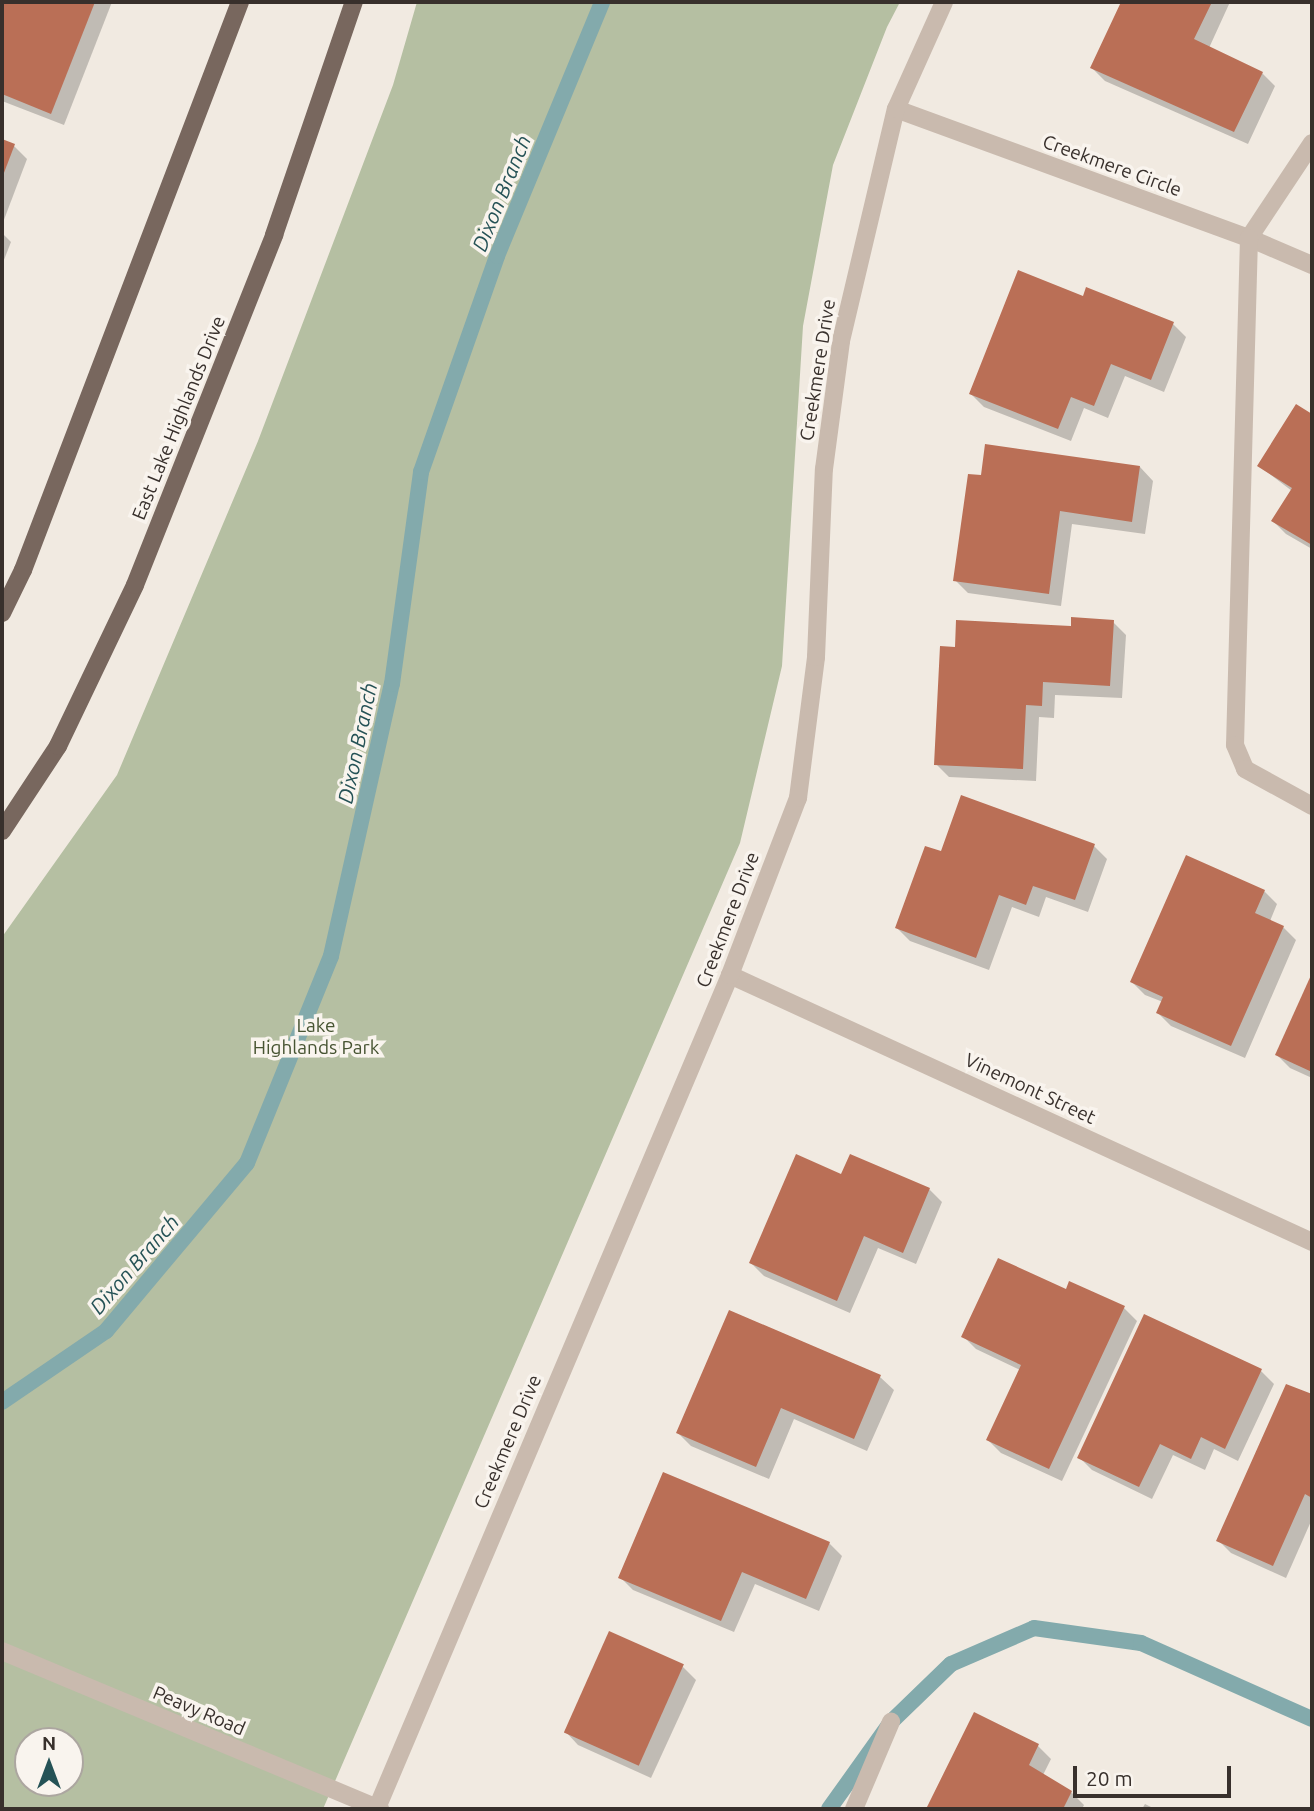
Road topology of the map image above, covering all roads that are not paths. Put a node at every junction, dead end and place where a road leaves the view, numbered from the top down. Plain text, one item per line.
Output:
1 (240, 2) edge
2 (354, 2) edge
3 (944, 2) edge
4 (896, 109) junction
5 (1312, 143) edge
6 (1249, 238) junction
7 (1312, 265) edge
8 (2, 613) edge
9 (1312, 806) edge
10 (2, 831) edge
11 (730, 975) junction
12 (1312, 1242) edge
13 (2, 1651) edge
14 (891, 1722) dead end
15 (379, 1809) edge
16 (854, 1809) edge

1 - 8 main road
2 - 10 main road, East Lake Highlands Drive
3 - 4 street, Creekmere Drive
4 - 6 street, Creekmere Circle
4 - 11 street, Creekmere Drive
5 - 6 street
6 - 7 street, Creekmere Circle
6 - 9 street
11 - 12 street, Vinemont Street
11 - 15 street, Creekmere Drive
13 - 15 street, Peavy Road
14 - 16 street

